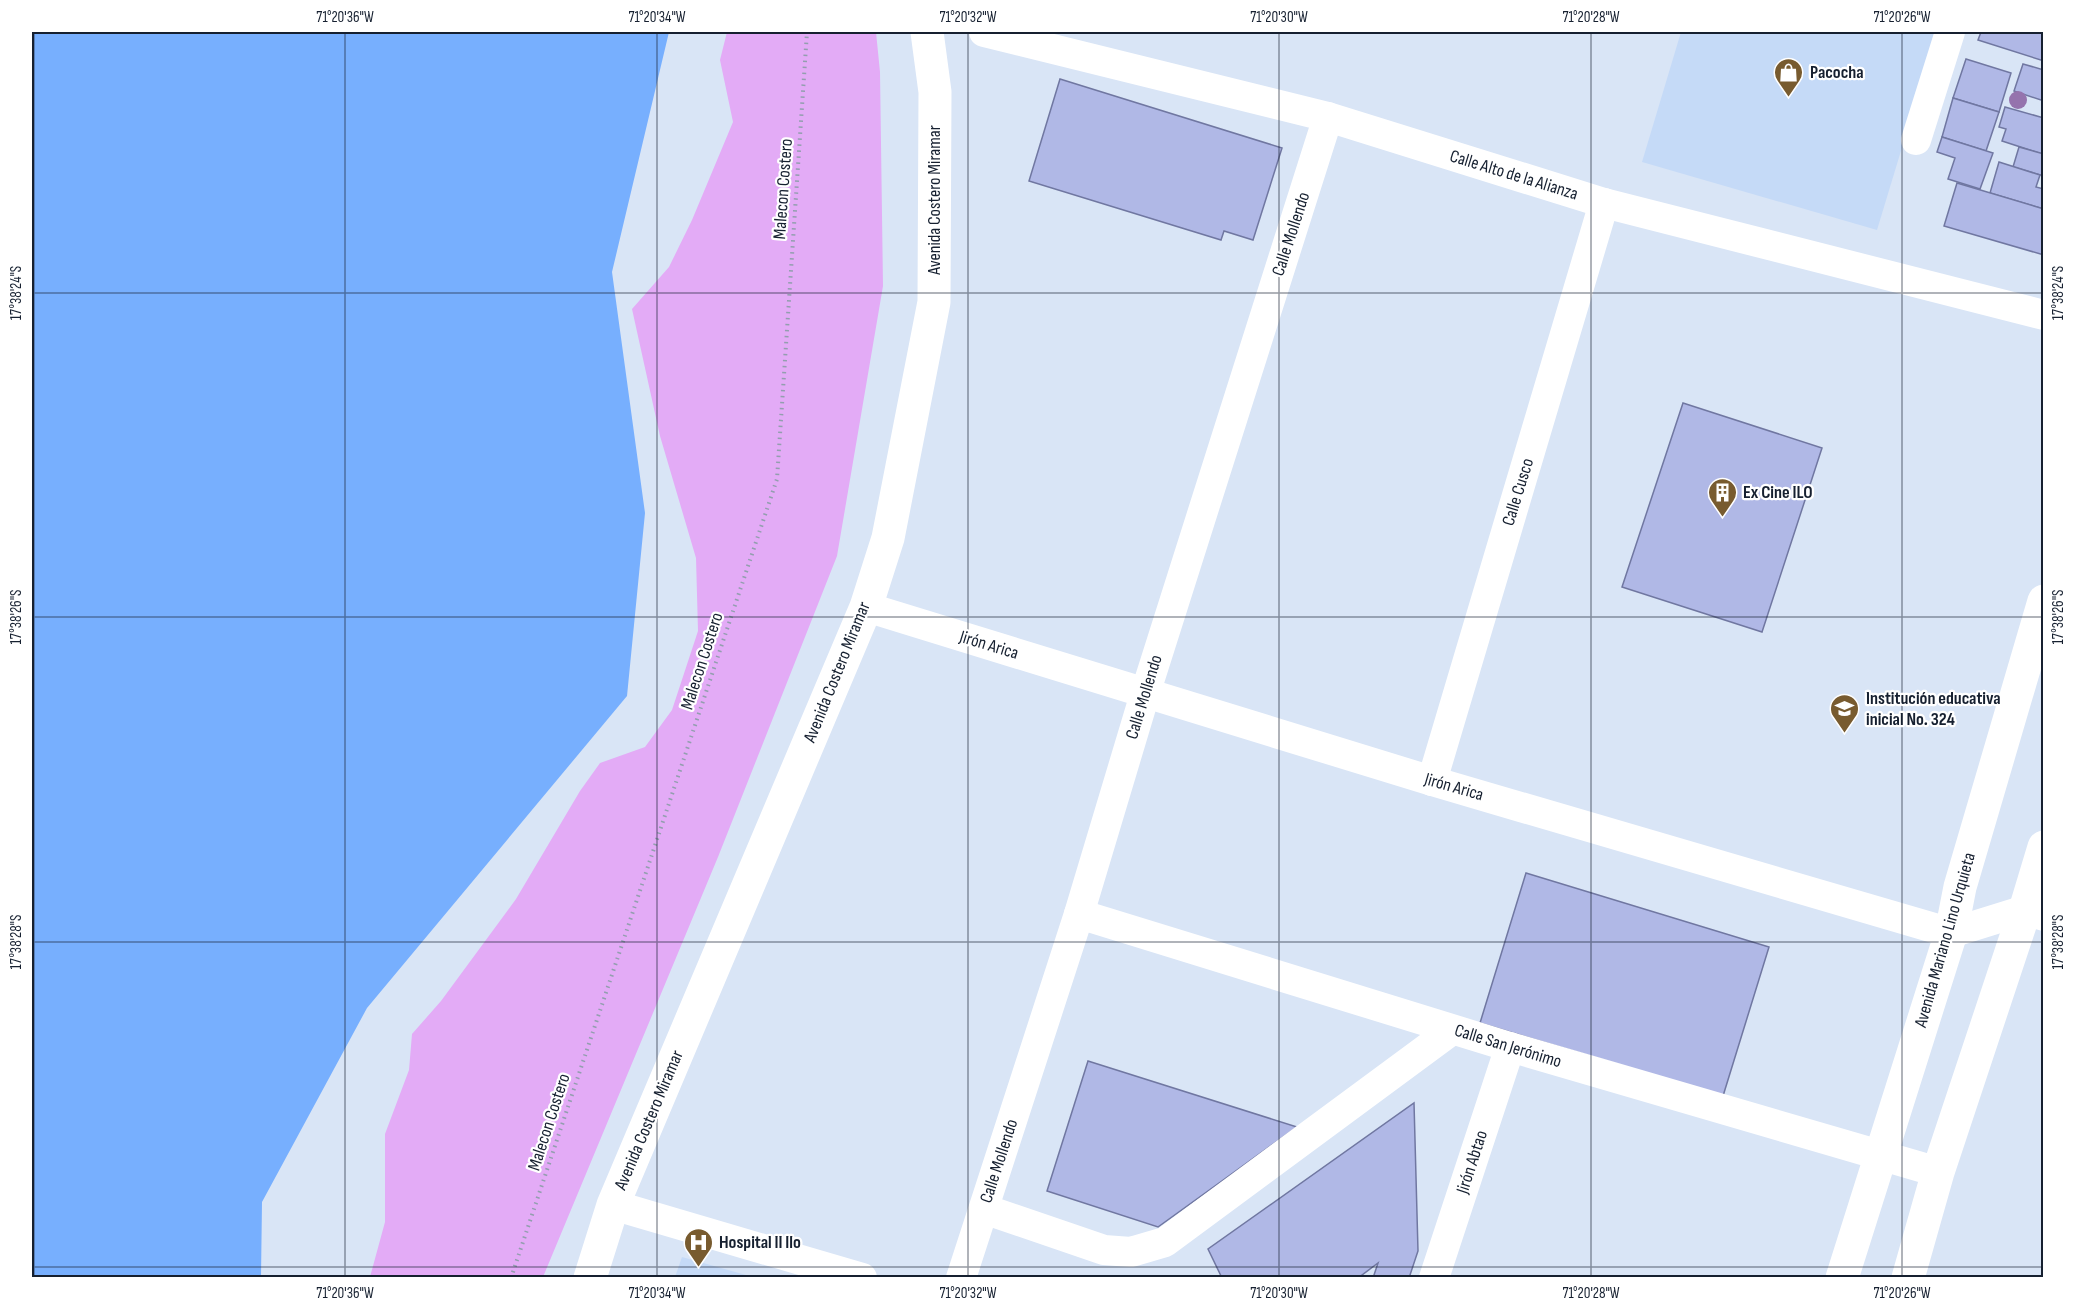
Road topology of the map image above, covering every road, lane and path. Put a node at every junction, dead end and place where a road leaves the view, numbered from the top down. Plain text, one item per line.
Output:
1 (807, 32) edge
2 (927, 32) edge
3 (984, 32) edge
4 (1950, 32) edge
5 (1329, 117) junction
6 (1916, 140) dead end
7 (1604, 203) junction
8 (2043, 315) edge
9 (2043, 601) edge
10 (866, 607) junction
11 (1145, 694) junction
12 (1432, 781) junction
13 (2043, 847) edge
14 (2034, 913) edge
15 (1079, 914) junction
16 (1951, 933) junction
17 (1452, 1030) junction
18 (1509, 1047) junction
19 (1879, 1155) junction
20 (1938, 1172) junction
21 (613, 1205) junction
22 (984, 1209) junction
23 (511, 1278) edge
24 (590, 1278) edge
25 (862, 1278) edge
26 (961, 1278) edge
27 (1434, 1278) edge
28 (1842, 1278) edge
29 (1908, 1278) edge

1 - 23 path, Malecon Costero
2 - 10 street, Avenida Costero Miramar
3 - 5 street, Calle Alto de la Alianza
4 - 6 street
5 - 7 street, Calle Alto de la Alianza
5 - 11 street, Calle Mollendo
7 - 8 street, Calle Alto de la Alianza
7 - 12 street, Calle Cusco
9 - 16 street, Avenida Mariano Lino Urquieta
10 - 11 street, Jirón Arica
10 - 21 street, Avenida Costero Miramar
11 - 12 street, Jirón Arica
11 - 15 street, Calle Mollendo
12 - 16 street, Jirón Arica
13 - 14 street
14 - 16 street
14 - 20 street
15 - 17 street, Calle San Jerónimo
15 - 22 street, Calle Mollendo
16 - 19 street, Avenida Mariano Lino Urquieta
17 - 18 street, Calle San Jerónimo
17 - 22 street
18 - 19 street, Calle San Jerónimo
18 - 27 street, Jirón Abtao
19 - 20 street, Calle San Jerónimo
19 - 28 street, Avenida Mariano Lino Urquieta
20 - 29 street
21 - 24 street, Avenida Costero Miramar
21 - 25 street
22 - 26 street, Calle Mollendo

